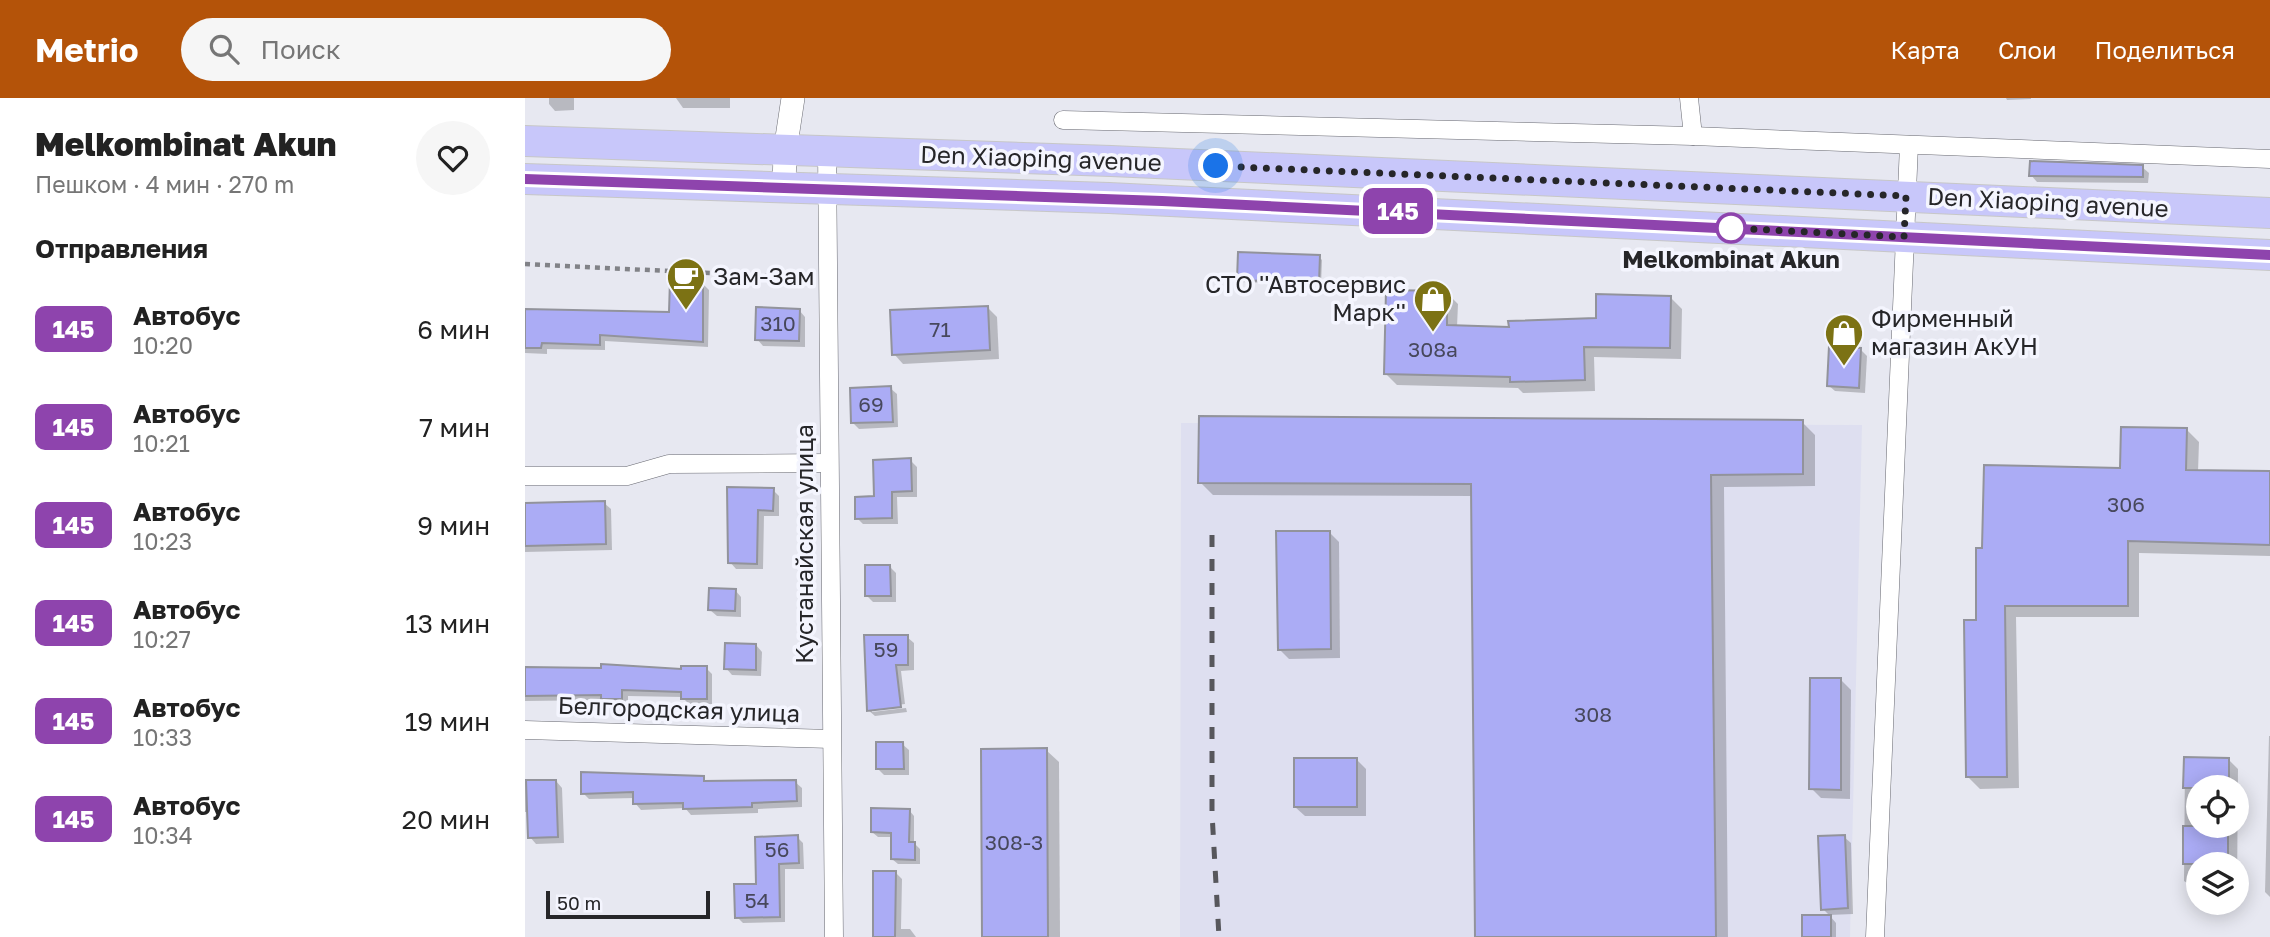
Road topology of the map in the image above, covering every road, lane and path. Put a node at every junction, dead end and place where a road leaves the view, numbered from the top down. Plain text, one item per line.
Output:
1 (793, 98) edge
2 (1689, 98) edge
3 (1063, 120) dead end
4 (1693, 136) junction
5 (525, 141) edge
6 (1909, 145) junction
7 (785, 151) junction
8 (827, 151) junction
9 (2270, 159) edge
10 (525, 179) edge
11 (784, 188) junction
12 (827, 190) junction
13 (1906, 196) junction
14 (2270, 213) edge
15 (1904, 237) junction
16 (2270, 256) edge
17 (525, 264) edge
18 (828, 278) junction
19 (829, 463) junction
20 (525, 476) edge
21 (525, 730) edge
22 (831, 739) junction
23 (834, 937) edge
24 (1875, 937) edge

1 - 7 street
2 - 4 street
3 - 4 street
4 - 6 street
5 - 7 main road, Den Xiaoping avenue
6 - 9 street
6 - 13 street
7 - 8 main road, Den Xiaoping avenue
7 - 11 street
8 - 12 street, Кустанайская улица
8 - 13 main road, Den Xiaoping avenue
10 - 11 main road, Den Xiaoping avenue
11 - 12 main road, Den Xiaoping avenue
12 - 15 main road, Den Xiaoping avenue
12 - 18 street, Кустанайская улица
13 - 14 main road, Den Xiaoping avenue
13 - 15 street
15 - 16 main road, Den Xiaoping avenue
15 - 24 street
17 - 18 path
18 - 19 street, Кустанайская улица
19 - 20 street
19 - 22 street, Кустанайская улица
21 - 22 street, Белгородская улица
22 - 23 street, Кустанайская улица

